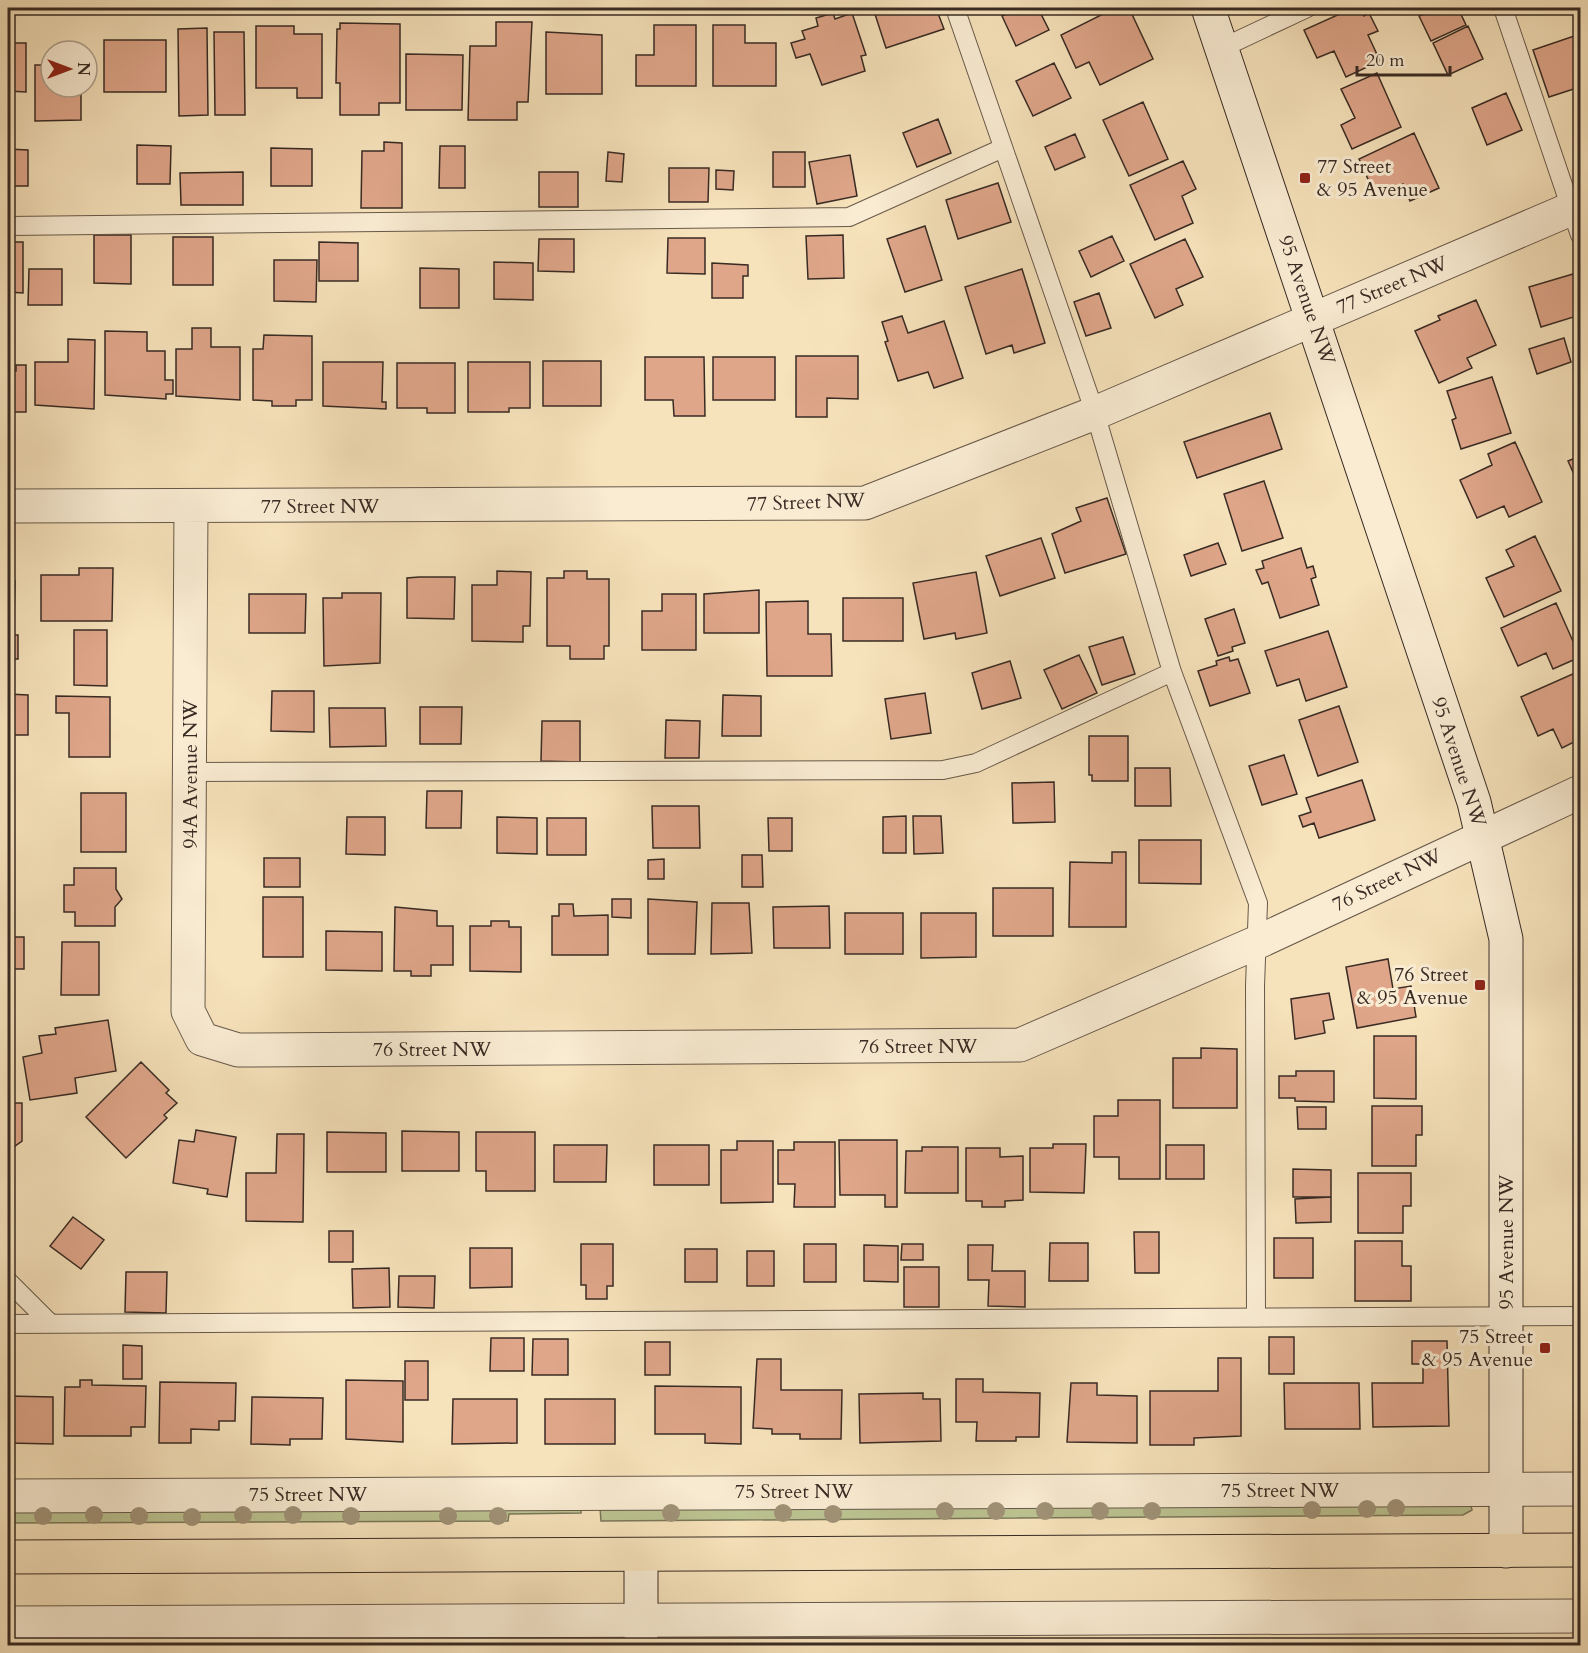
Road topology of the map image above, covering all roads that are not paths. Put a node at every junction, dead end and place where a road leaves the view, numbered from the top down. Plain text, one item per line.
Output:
1 (955, 8) edge
2 (1208, 8) edge
3 (1307, 8) edge
4 (1503, 8) edge
5 (1222, 48) junction
6 (1003, 148) junction
7 (1578, 216) edge
8 (8, 226) edge
9 (1313, 318) junction
10 (1095, 413) junction
11 (8, 506) edge
12 (191, 506) junction
13 (1172, 672) junction
14 (190, 772) junction
15 (1581, 792) edge
16 (1483, 836) junction
17 (1258, 942) junction
18 (202, 1040) joint
19 (8, 1281) edge
20 (1506, 1316) junction
21 (1581, 1316) edge
22 (1257, 1318) junction
23 (8, 1324) edge
24 (51, 1324) junction
25 (1581, 1489) edge
26 (1506, 1490) junction
27 (8, 1496) edge
28 (1581, 1550) edge
29 (1506, 1551) junction
30 (640, 1555) junction
31 (8, 1557) edge
32 (1581, 1616) edge
33 (8, 1623) edge
34 (641, 1633) edge

1 - 6 lane
2 - 5 street, 95 Avenue NW
3 - 5 lane
4 - 7 lane
5 - 9 street, 95 Avenue NW
6 - 8 lane
6 - 10 lane
7 - 9 street, 77 Street NW
9 - 10 street, 77 Street NW
9 - 16 street, 95 Avenue NW
10 - 12 street, 77 Street NW
10 - 13 lane
11 - 12 street, 77 Street NW
12 - 14 street, 94A Avenue NW
13 - 14 lane
13 - 17 lane
14 - 18 street, 94A Avenue NW
15 - 16 street, 76 Street NW
16 - 17 street, 76 Street NW
16 - 20 street, 95 Avenue NW
17 - 18 street, 76 Street NW
17 - 22 lane
19 - 24 lane
20 - 21 lane
20 - 22 lane
20 - 26 street, 95 Avenue NW
22 - 24 lane
23 - 24 lane
25 - 26 street, 75 Street NW
26 - 27 street, 75 Street NW
26 - 29 street, 95 Avenue NW
28 - 29 main road
29 - 30 main road
30 - 31 main road
30 - 34 street
32 - 34 street
33 - 34 street

